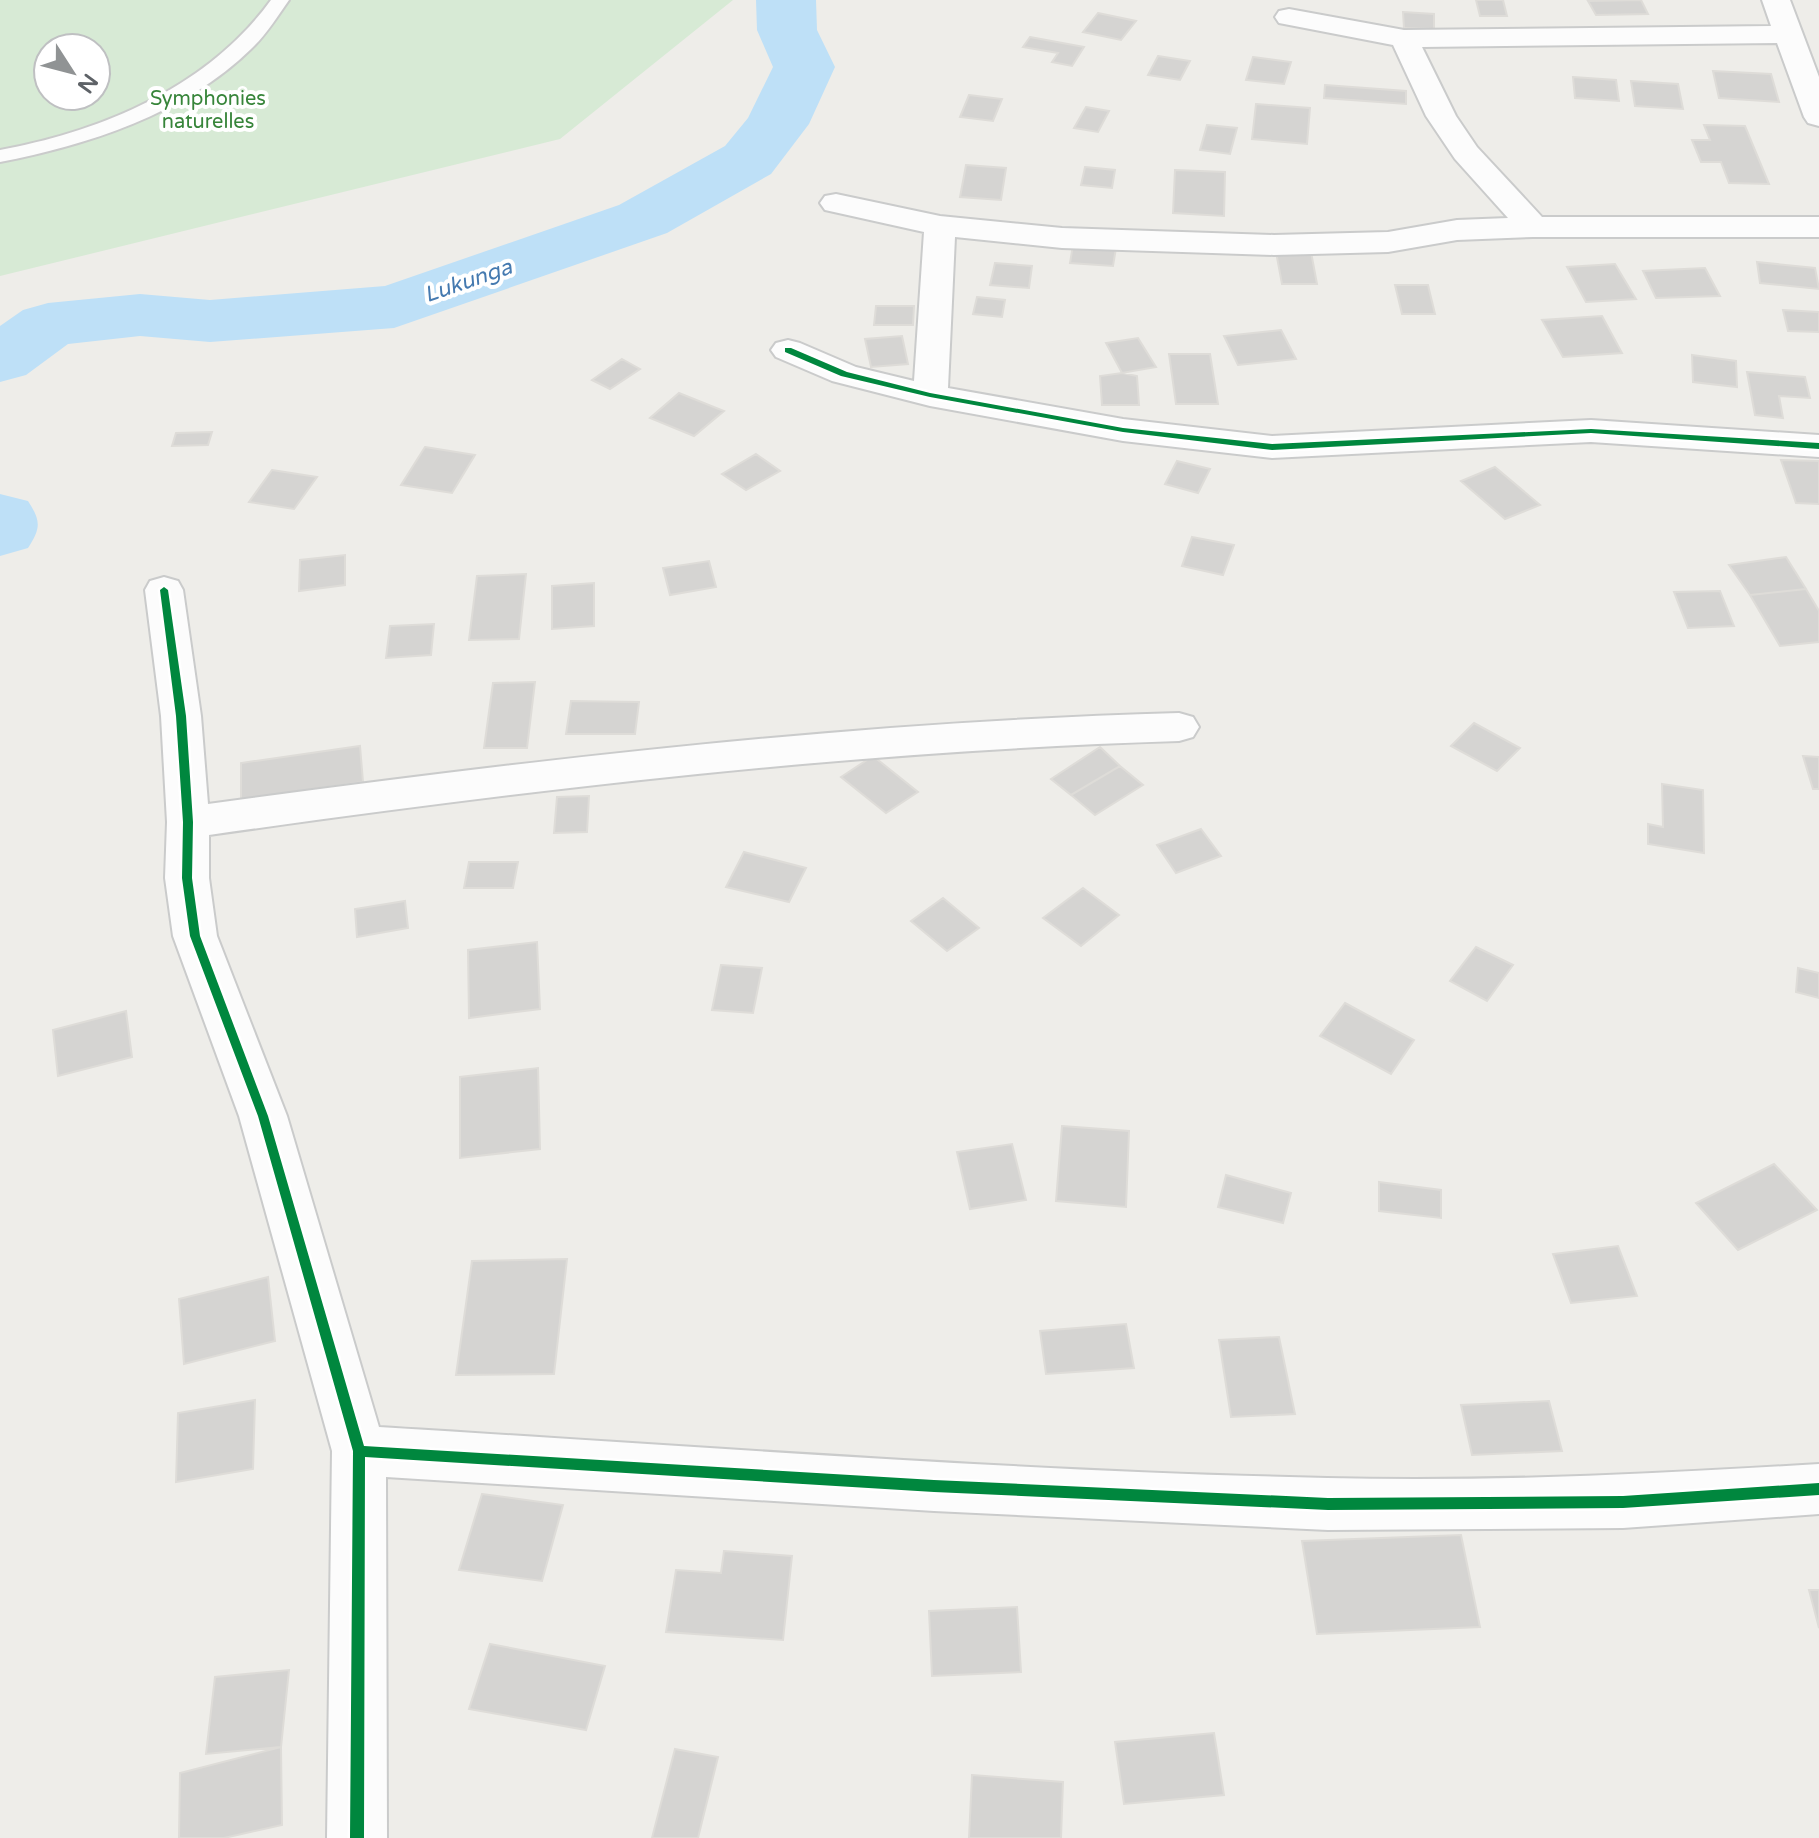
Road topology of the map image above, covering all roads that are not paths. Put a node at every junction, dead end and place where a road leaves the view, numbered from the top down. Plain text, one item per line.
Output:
1 (280, 0) edge
2 (1776, 0) edge
3 (1289, 17) dead end
4 (1790, 34) junction
5 (1404, 39) junction
6 (1816, 102) edge
7 (0, 156) edge
8 (836, 203) dead end
9 (940, 226) junction
10 (1533, 227) junction
11 (1819, 227) edge
12 (788, 350) dead end
13 (930, 395) junction
14 (1819, 446) edge
15 (164, 590) dead end
16 (1179, 727) dead end
17 (188, 822) junction
18 (359, 1451) junction
19 (1819, 1489) edge
20 (357, 1838) edge

1 - 7 lane
2 - 4 street
3 - 5 street
4 - 5 street
4 - 6 street
5 - 10 street
8 - 9 street
9 - 10 street
9 - 13 street
10 - 11 street
12 - 13 street
13 - 14 street
15 - 17 street
16 - 17 street
17 - 18 street
18 - 19 street
18 - 20 street

